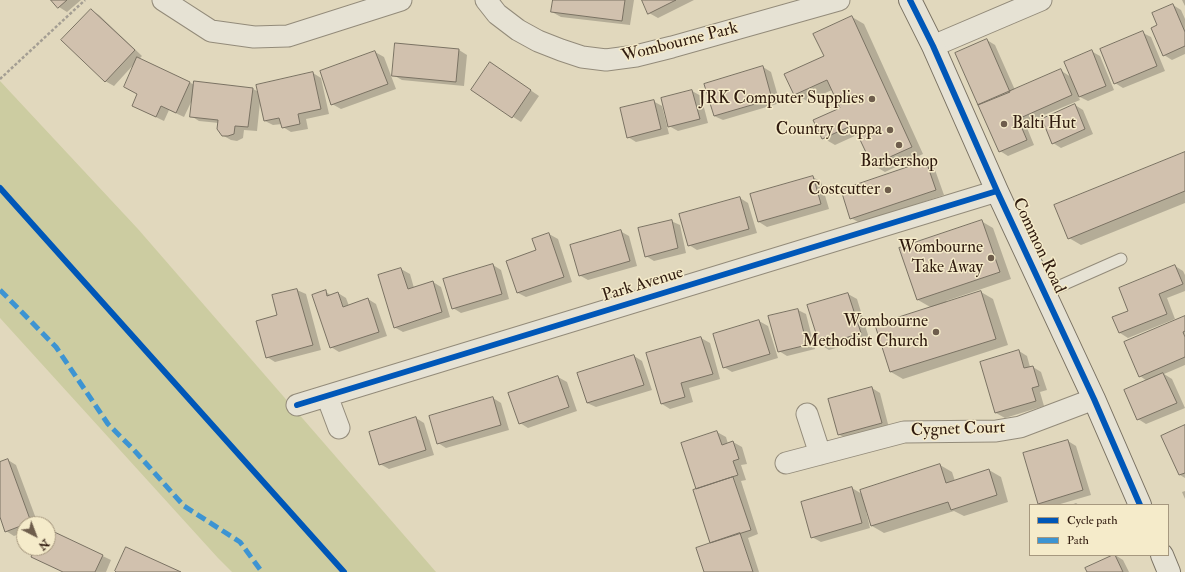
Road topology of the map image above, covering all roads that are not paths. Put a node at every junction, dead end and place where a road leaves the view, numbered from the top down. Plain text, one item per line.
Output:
1 (163, 0) edge
2 (401, 0) edge
3 (486, 0) edge
4 (840, 0) edge
5 (910, 0) edge
6 (1041, 0) edge
7 (933, 46) junction
8 (997, 191) junction
9 (1121, 259) dead end
10 (1044, 293) junction
11 (327, 396) junction
12 (1094, 399) junction
13 (297, 405) dead end
14 (808, 414) dead end
15 (339, 428) dead end
16 (820, 454) junction
17 (786, 463) dead end
18 (1140, 504) edge
19 (1162, 556) edge
20 (1169, 572) edge

1 - 2 street
3 - 4 street, Wombourne Park
5 - 7 street, Common Road
6 - 7 street
7 - 8 street, Common Road
8 - 10 street, Common Road
8 - 11 street, Park Avenue
9 - 10 lane
10 - 12 street, Common Road
11 - 13 street, Park Avenue
11 - 15 street
12 - 16 street, Cygnet Court
12 - 18 street, Common Road
14 - 16 street
16 - 17 street, Cygnet Court
19 - 20 street

